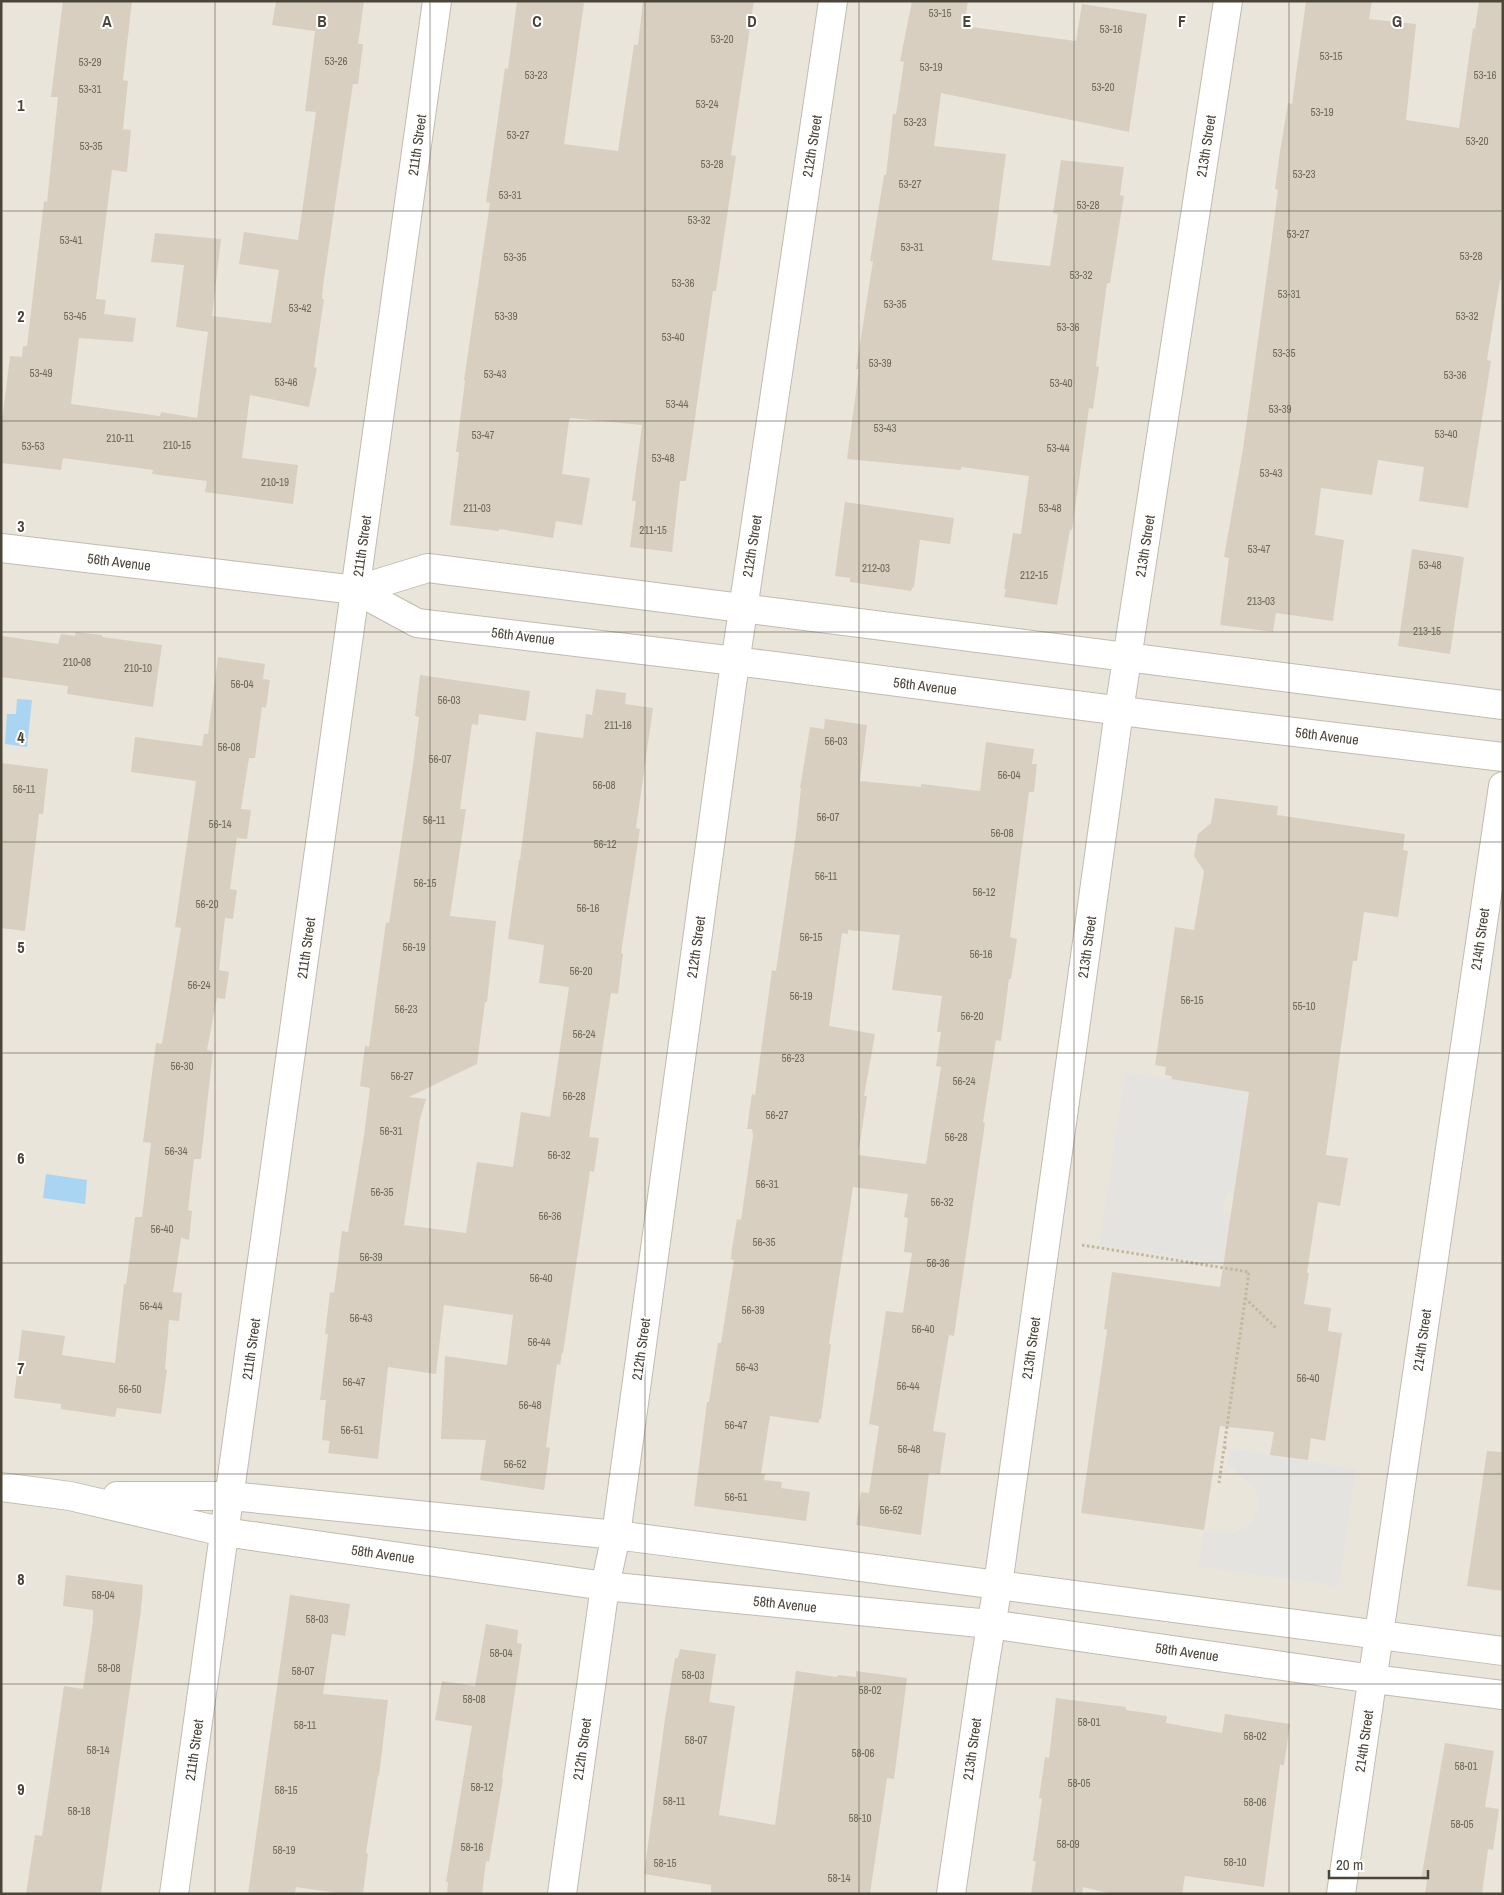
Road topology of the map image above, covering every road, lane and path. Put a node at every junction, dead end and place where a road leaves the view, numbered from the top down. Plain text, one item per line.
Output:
1 (437, 1) edge
2 (834, 1) edge
3 (1228, 1) edge
4 (1, 548) edge
5 (356, 590) junction
6 (743, 609) junction
7 (1128, 657) junction
8 (735, 661) junction
9 (1503, 706) edge
10 (1119, 711) junction
11 (1503, 757) edge
12 (1503, 786) edge
13 (1082, 1245) dead end
14 (1245, 1298) junction
15 (1276, 1328) dead end
16 (1224, 1448) junction
17 (1229, 1448) dead end
18 (1219, 1484) dead end
19 (1, 1487) edge
20 (70, 1496) junction
21 (230, 1496) junction
22 (224, 1532) junction
23 (616, 1535) junction
24 (998, 1585) junction
25 (605, 1586) junction
26 (990, 1624) junction
27 (1379, 1635) junction
28 (1503, 1652) edge
29 (1373, 1679) junction
30 (1503, 1695) edge
31 (174, 1894) edge
32 (562, 1894) edge
33 (951, 1894) edge
34 (1341, 1894) edge

1 - 5 street, 211th Street
2 - 6 street, 212th Street
3 - 7 street, 213th Street
4 - 5 street, 56th Avenue
5 - 6 street, 56th Avenue
5 - 8 street, 56th Avenue
5 - 21 street, 211th Street
6 - 7 street, 56th Avenue
6 - 8 street, 212th Street
7 - 9 street, 56th Avenue
7 - 10 street, 213th Street
8 - 10 street, 56th Avenue
8 - 23 street, 212th Street
10 - 11 street, 56th Avenue
10 - 24 street, 213th Street
12 - 27 street, 214th Street
13 - 14 path
14 - 15 path
14 - 16 path
16 - 17 path
16 - 18 path
19 - 20 street, 58th Avenue
20 - 21 street, 58th Avenue
20 - 22 street, 58th Avenue
21 - 22 street, 211th Street
21 - 23 street, 58th Avenue
22 - 25 street, 58th Avenue
22 - 31 street, 211th Street
23 - 24 street, 58th Avenue
23 - 25 street, 212th Street
24 - 26 street, 213th Street
24 - 27 street, 58th Avenue
25 - 26 street, 58th Avenue
25 - 32 street, 212th Street
26 - 29 street, 58th Avenue
26 - 33 street, 213th Street
27 - 28 street, 58th Avenue
27 - 29 street, 214th Street
29 - 30 street, 58th Avenue
29 - 34 street, 214th Street

